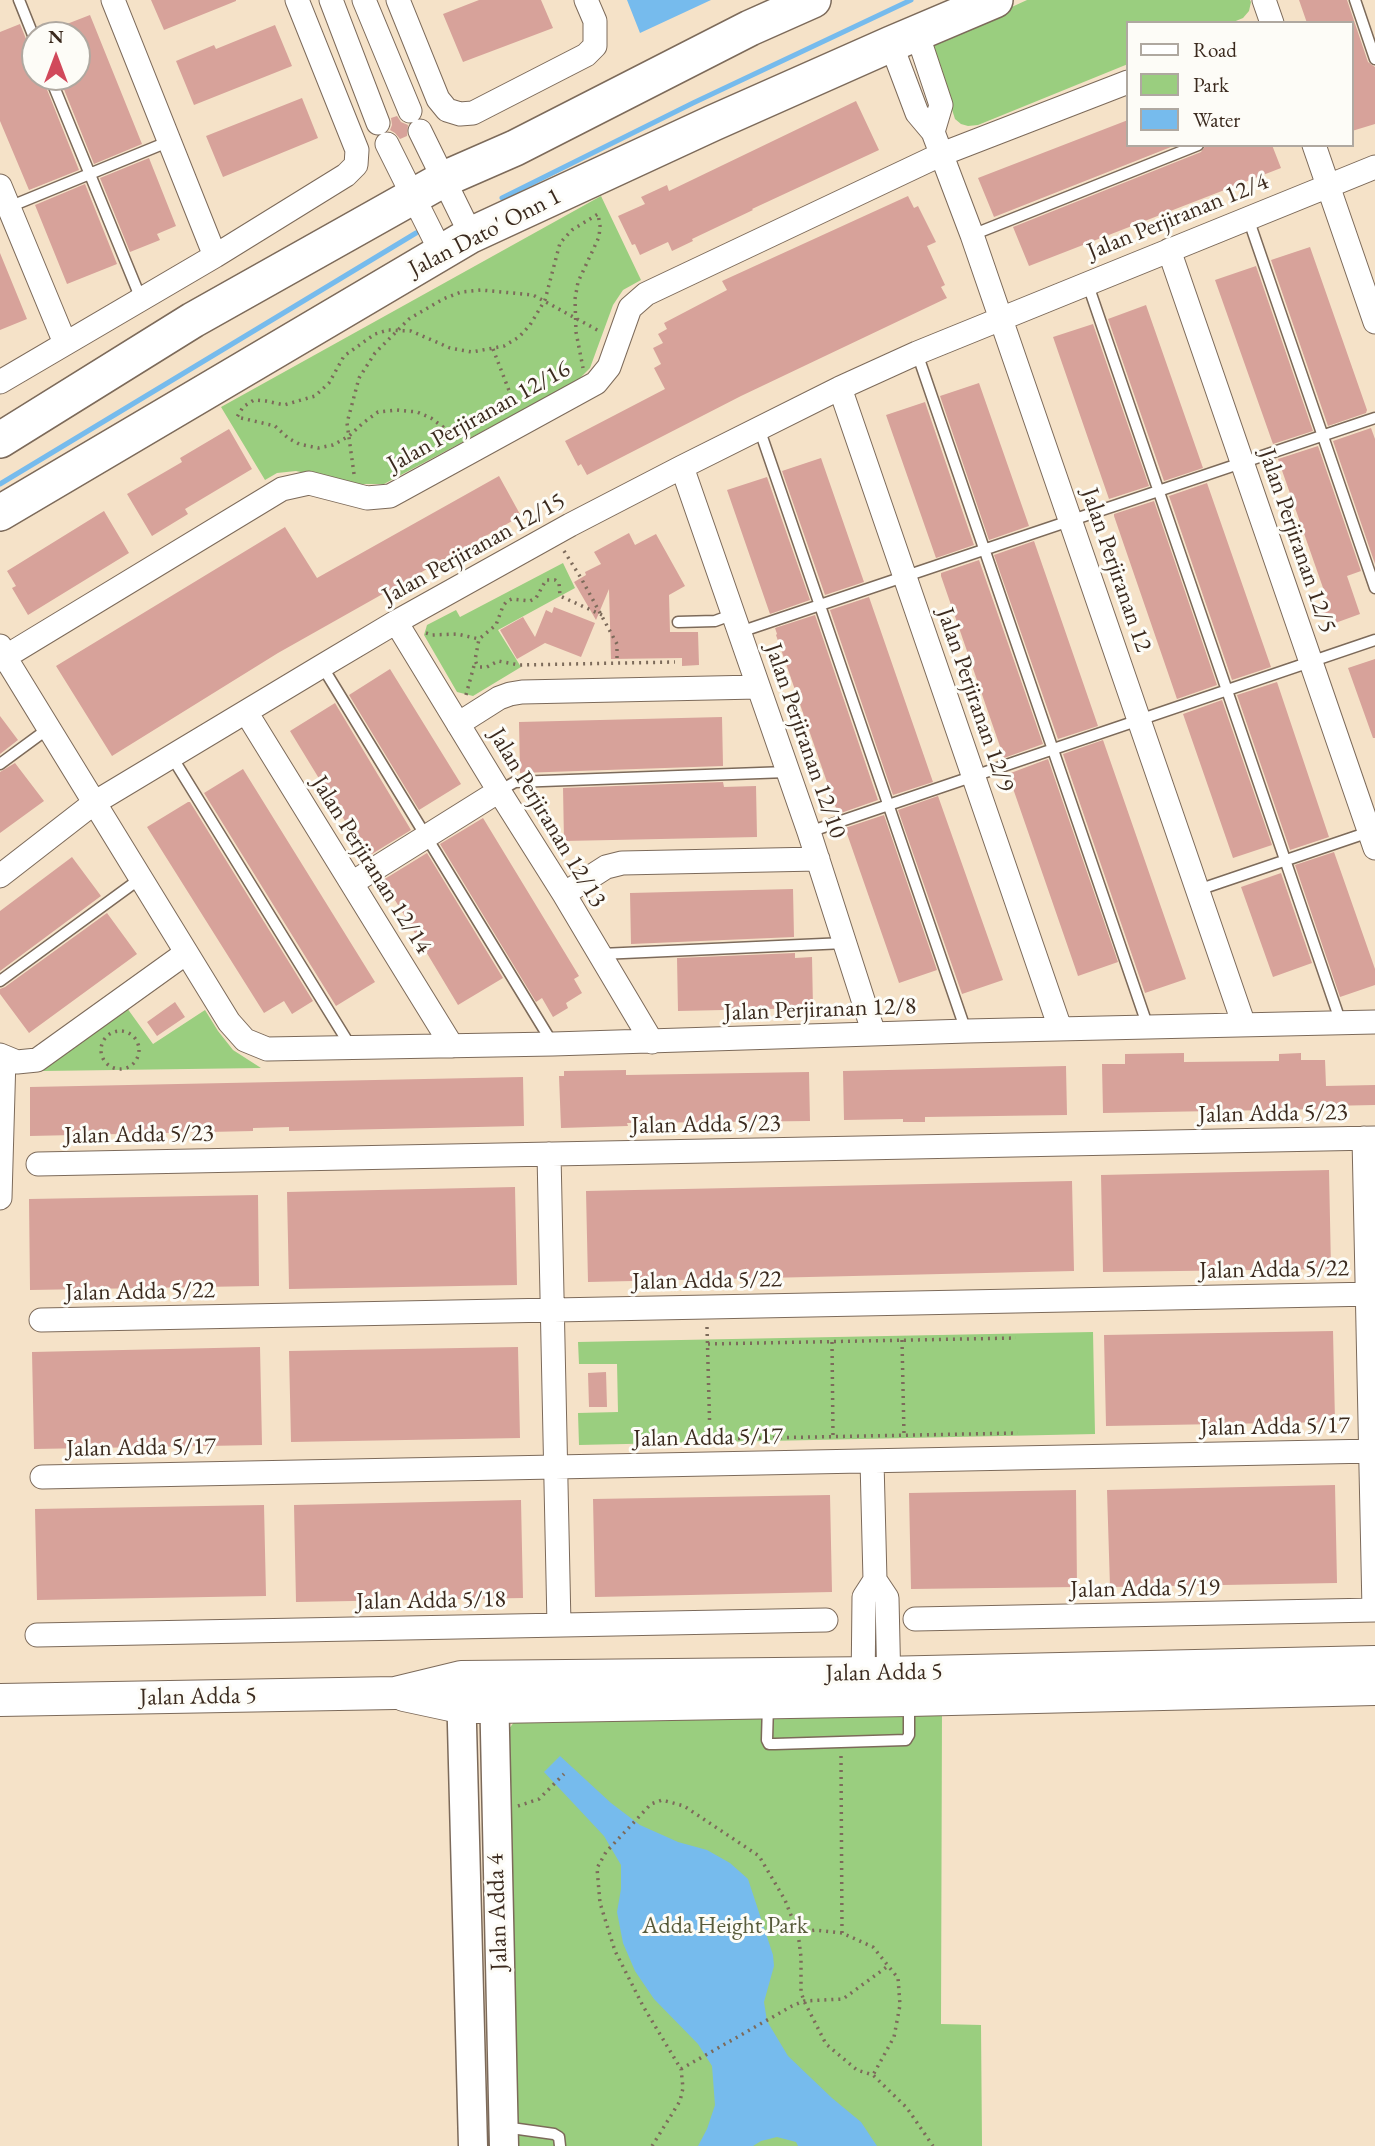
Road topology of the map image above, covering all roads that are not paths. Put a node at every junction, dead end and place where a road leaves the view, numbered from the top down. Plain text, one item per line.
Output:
1 (19, 0) edge
2 (113, 0) edge
3 (297, 0) edge
4 (331, 0) edge
5 (364, 0) edge
6 (398, 0) edge
7 (813, 0) edge
8 (995, 0) edge
9 (1265, 0) edge
10 (1355, 0) edge
11 (590, 11) edge
12 (27, 21) edge
13 (1271, 21) edge
14 (904, 38) junction
15 (1375, 59) edge
16 (1126, 83) edge
17 (56, 91) edge
18 (170, 141) junction
19 (1193, 147) edge
20 (1315, 147) edge
21 (942, 154) junction
22 (1375, 167) edge
23 (89, 174) junction
24 (444, 179) junction
25 (1328, 185) junction
26 (413, 197) junction
27 (3, 202) edge
28 (1248, 218) junction
29 (471, 235) junction
30 (972, 235) junction
31 (1169, 250) junction
32 (441, 252) junction
33 (215, 256) junction
34 (1087, 282) junction
35 (141, 299) junction
36 (1001, 318) junction
37 (1375, 322) edge
38 (65, 343) junction
39 (917, 354) junction
40 (0, 382) edge
41 (840, 388) junction
42 (1375, 418) edge
43 (760, 428) junction
44 (1323, 435) junction
45 (0, 440) edge
46 (1242, 463) junction
47 (682, 467) junction
48 (1159, 491) junction
49 (0, 513) edge
50 (1071, 521) junction
51 (984, 550) junction
52 (905, 577) junction
53 (1375, 588) edge
54 (821, 606) junction
55 (396, 622) junction
56 (677, 622) dead end
57 (737, 623) junction
58 (1375, 640) edge
59 (1, 654) edge
60 (1311, 662) junction
61 (322, 666) junction
62 (758, 687) junction
63 (1227, 690) junction
64 (246, 712) junction
65 (1140, 720) junction
66 (458, 724) junction
67 (49, 728) junction
68 (1053, 749) junction
69 (173, 757) junction
70 (0, 764) edge
71 (787, 772) junction
72 (974, 776) junction
73 (499, 791) junction
74 (94, 803) junction
75 (889, 805) junction
76 (809, 832) junction
77 (425, 836) junction
78 (1373, 837) edge
79 (818, 859) junction
80 (1286, 860) junction
81 (0, 876) edge
82 (141, 878) junction
83 (352, 883) junction
84 (1198, 890) junction
85 (564, 894) junction
86 (845, 943) junction
87 (186, 953) junction
88 (598, 954) junction
89 (0, 981) edge
90 (1375, 1022) edge
91 (1341, 1023) junction
92 (1244, 1025) junction
93 (1148, 1027) junction
94 (1060, 1028) junction
95 (967, 1031) junction
96 (874, 1034) junction
97 (652, 1042) junction
98 (553, 1044) junction
99 (452, 1046) junction
100 (352, 1048) junction
101 (2, 1056) edge
102 (1370, 1138) edge
103 (550, 1154) junction
104 (38, 1164) dead end
105 (0, 1198) edge
106 (1371, 1295) edge
107 (552, 1310) junction
108 (41, 1320) dead end
109 (1373, 1451) edge
110 (872, 1461) junction
111 (555, 1467) junction
112 (42, 1476) dead end
113 (1374, 1610) edge
114 (915, 1619) dead end
115 (827, 1620) dead end
116 (559, 1625) junction
117 (37, 1635) dead end
118 (1375, 1662) edge
119 (882, 1689) junction
120 (1375, 1689) edge
121 (461, 1692) junction
122 (494, 1692) junction
123 (0, 1700) edge
124 (768, 1702) junction
125 (504, 2137) edge
126 (473, 2146) edge
127 (560, 2146) edge

1 - 12 lane
2 - 18 street
3 - 33 street
4 - 26 street
5 - 24 street
6 - 11 street
7 - 24 main road
8 - 14 main road, Jalan Dato' Onn 1
9 - 13 street
10 - 15 lane
14 - 21 street, Jalan Perjiranan 12
14 - 29 main road, Jalan Dato' Onn 1
16 - 21 street, Jalan Perjiranan 12/16
17 - 23 lane
18 - 23 lane
18 - 33 street
19 - 30 lane
20 - 25 street
21 - 30 street, Jalan Perjiranan 12
21 - 59 street, Jalan Perjiranan 12/16
22 - 25 street, Jalan Perjiranan 12/4
23 - 27 lane
23 - 35 lane
24 - 26 main road
24 - 29 street
25 - 28 street, Jalan Perjiranan 12/4
25 - 37 street
26 - 32 street
26 - 45 main road
27 - 38 street
28 - 31 street, Jalan Perjiranan 12/4
28 - 44 lane
29 - 32 main road, Jalan Dato' Onn 1
30 - 36 street, Jalan Perjiranan 12
31 - 34 street, Jalan Perjiranan 12/4
31 - 46 street, Jalan Perjiranan 12/5
32 - 49 main road, Jalan Dato' Onn 1
33 - 35 street
34 - 36 street, Jalan Perjiranan 12/4
34 - 48 lane
35 - 38 street
36 - 39 street, Jalan Perjiranan 12/15
36 - 50 street, Jalan Perjiranan 12
38 - 40 street
39 - 41 street, Jalan Perjiranan 12/15
39 - 51 lane
41 - 43 street, Jalan Perjiranan 12/15
41 - 52 street, Jalan Perjiranan 12/9
42 - 44 lane
43 - 47 street, Jalan Perjiranan 12/15
43 - 54 lane
44 - 46 lane
44 - 53 lane
46 - 48 lane
46 - 60 street, Jalan Perjiranan 12/5
47 - 55 street, Jalan Perjiranan 12/15
47 - 57 street, Jalan Perjiranan 12/10
48 - 50 lane
48 - 63 lane
50 - 51 lane
50 - 65 street, Jalan Perjiranan 12
51 - 52 lane
51 - 68 lane
52 - 54 lane
52 - 72 street, Jalan Perjiranan 12/9
54 - 57 lane
54 - 75 lane
55 - 61 street, Jalan Perjiranan 12/15
55 - 66 street, Jalan Perjiranan 12/13
56 - 57 lane
57 - 62 street, Jalan Perjiranan 12/10
58 - 60 lane
59 - 67 street
60 - 63 lane
60 - 78 street, Jalan Perjiranan 12/5
61 - 64 street, Jalan Perjiranan 12/15
61 - 77 lane
62 - 66 street
62 - 71 street, Jalan Perjiranan 12/10
63 - 65 lane
63 - 80 lane
64 - 69 street, Jalan Perjiranan 12/15
64 - 83 street, Jalan Perjiranan 12/14
65 - 68 lane
65 - 84 street, Jalan Perjiranan 12
66 - 73 street, Jalan Perjiranan 12/13
67 - 70 lane
67 - 74 street
68 - 72 lane
68 - 93 lane
69 - 74 street, Jalan Perjiranan 12/15
69 - 100 lane
71 - 73 lane
71 - 76 street, Jalan Perjiranan 12/10
72 - 75 lane
72 - 94 street, Jalan Perjiranan 12/9
73 - 77 street
73 - 85 street, Jalan Perjiranan 12/13
74 - 81 street, Jalan Perjiranan 12/15
74 - 82 street
75 - 76 lane
75 - 95 lane
76 - 79 street, Jalan Perjiranan 12/10
77 - 83 street
77 - 98 lane
78 - 80 lane
79 - 85 street
79 - 86 street, Jalan Perjiranan 12/10
80 - 84 lane
80 - 91 lane
82 - 87 street
82 - 89 lane
83 - 99 street, Jalan Perjiranan 12/14
84 - 92 street, Jalan Perjiranan 12
85 - 88 street, Jalan Perjiranan 12/13
86 - 88 lane
86 - 96 street, Jalan Perjiranan 12/10
87 - 100 street, Jalan Perjiranan 12/8
87 - 101 street
88 - 97 street, Jalan Perjiranan 12/13
90 - 91 street, Jalan Perjiranan 12/8
91 - 92 street, Jalan Perjiranan 12/8
92 - 93 street, Jalan Perjiranan 12/8
93 - 94 street, Jalan Perjiranan 12/8
94 - 95 street, Jalan Perjiranan 12/8
95 - 96 street, Jalan Perjiranan 12/8
96 - 97 street, Jalan Perjiranan 12/8
97 - 98 street, Jalan Perjiranan 12/8
98 - 99 street, Jalan Perjiranan 12/8
99 - 100 street, Jalan Perjiranan 12/8
101 - 105 street
102 - 103 street, Jalan Adda 5/23
102 - 106 street
103 - 104 street, Jalan Adda 5/23
103 - 107 street
106 - 107 street, Jalan Adda 5/22
106 - 109 street
107 - 108 street, Jalan Adda 5/22
107 - 111 street
109 - 110 street, Jalan Adda 5/17
109 - 113 street
110 - 111 street, Jalan Adda 5/17
110 - 119 street
111 - 112 street, Jalan Adda 5/17
111 - 116 street
113 - 114 street, Jalan Adda 5/19
115 - 116 street, Jalan Adda 5/18
116 - 117 street, Jalan Adda 5/18
118 - 119 main road, Jalan Adda 5
119 - 120 main road, Jalan Adda 5
119 - 122 main road, Jalan Adda 5
119 - 124 main road, Jalan Adda 5
119 - 124 lane
121 - 122 main road, Jalan Adda 5
121 - 123 main road, Jalan Adda 5
121 - 126 street, Jalan Adda 4
122 - 124 main road, Jalan Adda 5
122 - 125 street, Jalan Adda 4
125 - 127 lane

